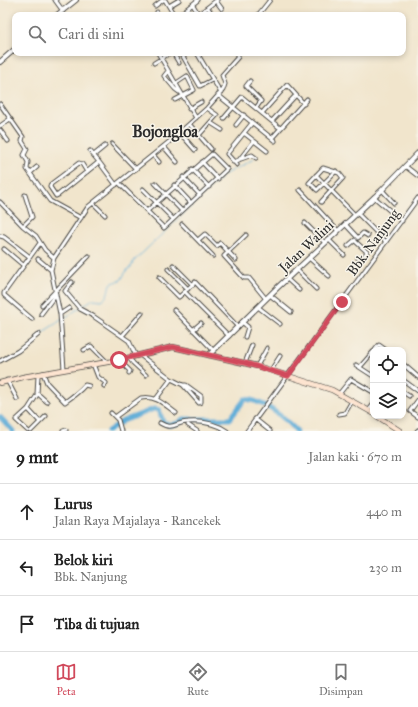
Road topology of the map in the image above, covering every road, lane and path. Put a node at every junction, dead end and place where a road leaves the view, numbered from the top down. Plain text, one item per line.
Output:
1 (55, 0) edge
2 (76, 0) edge
3 (164, 0) edge
4 (179, 0) edge
5 (198, 0) edge
6 (216, 0) edge
7 (270, 0) edge
8 (193, 5) junction
9 (155, 6) dead end
10 (169, 6) junction
11 (208, 8) junction
12 (222, 9) dead end
13 (63, 11) joint
14 (172, 12) edge
15 (186, 12) edge
16 (197, 12) edge
17 (203, 12) edge
18 (211, 12) edge
19 (260, 12) edge
20 (12, 52) edge
21 (160, 56) edge
22 (166, 56) edge
23 (174, 56) edge
24 (183, 56) edge
25 (199, 56) edge
26 (238, 56) edge
27 (161, 59) junction
28 (0, 62) edge
29 (154, 63) dead end
30 (179, 63) dead end
31 (168, 71) junction
32 (212, 80) junction
33 (250, 81) dead end
34 (175, 84) junction
35 (179, 92) junction
36 (219, 94) junction
37 (296, 94) junction
38 (182, 96) junction
39 (307, 99) dead end
40 (175, 100) dead end
41 (201, 102) dead end
42 (0, 104) edge
43 (304, 104) junction
44 (232, 107) junction
45 (189, 108) junction
46 (207, 108) junction
47 (256, 108) junction
48 (262, 113) junction
49 (244, 115) junction
50 (196, 118) junction
51 (224, 118) dead end
52 (10, 119) junction
53 (272, 121) junction
54 (211, 123) junction
55 (252, 123) junction
56 (190, 125) junction
57 (236, 125) dead end
58 (0, 126) edge
59 (280, 128) junction
60 (0, 130) edge
61 (222, 130) dead end
62 (180, 133) junction
63 (244, 133) junction
64 (199, 135) junction
65 (8, 141) dead end
66 (254, 141) junction
67 (112, 144) dead end
68 (105, 146) dead end
69 (164, 146) junction
70 (211, 149) dead end
71 (195, 150) dead end
72 (246, 150) junction
73 (90, 151) dead end
74 (267, 151) dead end
75 (418, 153) edge
76 (252, 154) junction
77 (94, 155) junction
78 (153, 155) junction
79 (256, 158) dead end
80 (239, 160) junction
81 (99, 162) junction
82 (159, 162) dead end
83 (177, 162) dead end
84 (202, 162) junction
85 (233, 162) junction
86 (237, 165) dead end
87 (405, 166) junction
88 (37, 167) dead end
89 (136, 169) junction
90 (192, 169) junction
91 (336, 171) junction
92 (87, 172) junction
93 (30, 173) junction
94 (316, 175) junction
95 (418, 176) edge
96 (183, 178) junction
97 (218, 179) junction
98 (155, 183) dead end
99 (324, 183) junction
100 (118, 184) junction
101 (174, 185) junction
102 (209, 187) junction
103 (143, 189) dead end
104 (300, 190) dead end
105 (382, 190) junction
106 (332, 191) junction
107 (165, 194) junction
108 (25, 195) dead end
109 (200, 195) junction
110 (374, 198) junction
111 (418, 198) edge
112 (0, 202) edge
113 (156, 202) junction
114 (321, 202) dead end
115 (93, 203) junction
116 (191, 203) junction
117 (394, 203) dead end
118 (147, 211) junction
119 (182, 211) junction
120 (356, 214) junction
121 (105, 215) dead end
122 (81, 218) junction
123 (173, 219) junction
124 (402, 220) junction
125 (306, 223) dead end
126 (182, 224) dead end
127 (345, 224) junction
128 (24, 226) junction
129 (338, 231) junction
130 (246, 235) dead end
131 (0, 236) edge
132 (368, 236) dead end
133 (358, 238) junction
134 (328, 239) junction
135 (198, 240) junction
136 (355, 241) junction
137 (386, 242) junction
138 (40, 243) junction
139 (325, 243) junction
140 (348, 246) dead end
141 (4, 249) dead end
142 (228, 252) junction
143 (344, 255) dead end
144 (89, 256) dead end
145 (213, 256) dead end
146 (30, 257) junction
147 (54, 258) junction
148 (309, 258) junction
149 (358, 258) dead end
150 (38, 259) dead end
151 (236, 260) dead end
152 (23, 265) junction
153 (173, 265) dead end
154 (168, 269) dead end
155 (51, 270) junction
156 (297, 270) junction
157 (329, 276) dead end
158 (159, 277) dead end
159 (287, 279) junction
160 (72, 282) dead end
161 (193, 285) junction
162 (316, 289) dead end
163 (55, 290) junction
164 (187, 290) junction
165 (299, 290) dead end
166 (56, 294) junction
167 (270, 295) junction
168 (266, 299) junction
169 (42, 304) dead end
170 (258, 307) junction
171 (69, 308) dead end
172 (174, 310) dead end
173 (291, 312) dead end
174 (142, 313) dead end
175 (41, 314) dead end
176 (60, 317) junction
177 (32, 319) dead end
178 (242, 322) junction
179 (201, 323) dead end
180 (280, 324) dead end
181 (238, 327) junction
182 (193, 330) junction
183 (39, 334) dead end
184 (122, 336) junction
185 (229, 336) junction
186 (245, 337) dead end
187 (252, 345) dead end
188 (267, 348) dead end
189 (84, 350) dead end
190 (213, 350) junction
191 (209, 354) junction
192 (370, 355) edge
193 (138, 356) junction
194 (280, 356) dead end
195 (129, 358) junction
196 (119, 360) junction
197 (0, 361) edge
198 (106, 362) junction
199 (245, 363) junction
200 (93, 364) junction
201 (257, 366) junction
202 (406, 368) edge
203 (64, 369) junction
204 (271, 370) junction
205 (128, 373) dead end
206 (370, 373) edge
207 (40, 374) junction
208 (146, 375) dead end
209 (288, 376) junction
210 (418, 377) edge
211 (171, 379) junction
212 (7, 380) junction
213 (406, 382) edge
214 (0, 383) edge
215 (183, 385) junction
216 (89, 386) dead end
217 (104, 386) dead end
218 (370, 390) edge
219 (418, 391) edge
220 (38, 393) junction
221 (339, 394) junction
222 (406, 394) edge
223 (409, 396) dead end
224 (17, 399) dead end
225 (156, 399) junction
226 (352, 400) junction
227 (418, 400) edge
228 (47, 402) dead end
229 (28, 409) junction
230 (370, 411) edge
231 (111, 413) dead end
232 (176, 413) dead end
233 (339, 414) dead end
234 (46, 416) dead end
235 (418, 417) edge
236 (116, 418) junction
237 (255, 419) junction
238 (381, 419) edge
239 (40, 422) junction
240 (194, 422) junction
241 (385, 422) joint
242 (160, 423) dead end
243 (28, 431) edge
244 (31, 431) edge
245 (121, 431) edge
246 (197, 431) edge
247 (227, 431) edge
248 (247, 431) edge
249 (270, 431) edge
250 (400, 431) edge

1 - 13 street
2 - 13 street
3 - 9 street
3 - 10 street
4 - 10 street
5 - 8 street
6 - 11 street
6 - 12 street
7 - 19 street
8 - 15 street
8 - 16 street
10 - 14 street
11 - 17 street
11 - 18 street
20 - 28 street
21 - 27 street
22 - 27 street
23 - 30 street
24 - 32 street
25 - 32 street
26 - 36 street
27 - 29 street
27 - 31 street
31 - 34 street
31 - 35 street
32 - 36 street
33 - 47 street
34 - 35 street
34 - 38 street
35 - 38 street
36 - 44 street
36 - 46 street
37 - 43 street
37 - 48 street
37 - 53 street
38 - 40 street
38 - 45 street
39 - 43 street
41 - 45 street
42 - 52 street
43 - 59 street
44 - 47 street
44 - 49 street
44 - 51 street
45 - 50 street
46 - 50 street
46 - 54 street
47 - 48 street
48 - 53 street
49 - 55 street
49 - 57 street
50 - 56 street
52 - 58 street
52 - 93 street
53 - 59 street
54 - 61 street
54 - 64 street
55 - 59 street
55 - 63 street
56 - 62 street
56 - 64 street
60 - 65 street
62 - 69 street
62 - 71 street
63 - 66 street
63 - 85 street
64 - 70 street
66 - 72 street
66 - 74 street
67 - 89 street
68 - 77 street
69 - 78 street
69 - 83 street
72 - 76 street
72 - 80 street
73 - 77 street
75 - 87 street, Jalan Walini
76 - 79 street
76 - 80 street
77 - 81 street
78 - 82 street
78 - 89 street
80 - 85 street
81 - 92 street
81 - 100 street
84 - 90 street
84 - 97 street
84 - 97 street
85 - 86 street
87 - 95 street
87 - 105 street, Jalan Walini
88 - 93 street
89 - 100 street
90 - 96 street
90 - 102 street
91 - 94 street
91 - 99 street
91 - 106 street
92 - 92 street
93 - 122 street
94 - 99 street
94 - 99 street
96 - 101 street
96 - 109 street
97 - 102 street
98 - 107 street
99 - 106 street
100 - 115 street
100 - 118 street
101 - 107 street
101 - 116 street
102 - 109 street
103 - 113 street
104 - 129 street
105 - 110 street, Jalan Walini
105 - 117 street
106 - 114 street
106 - 120 street
107 - 113 street
107 - 119 street
108 - 128 street
109 - 116 street
110 - 120 street, Jalan Walini
110 - 124 street
111 - 124 street, Bbk. Nanjung
112 - 128 street
113 - 118 street
113 - 123 street
115 - 121 street
115 - 122 street
116 - 119 street
118 - 123 street
119 - 123 street
120 - 127 street, Jalan Walini
120 - 137 street
122 - 147 street
124 - 137 street, Bbk. Nanjung
125 - 139 street
126 - 135 street
127 - 129 street, Jalan Walini
127 - 133 street
128 - 138 street
129 - 134 street, Jalan Walini
130 - 142 street
131 - 146 street
132 - 133 street
133 - 136 street
134 - 139 street, Jalan Walini
134 - 143 street
135 - 142 street
135 - 145 street
136 - 140 street
136 - 149 street
137 - 209 street, Bbk. Nanjung
138 - 146 street
138 - 147 street
139 - 148 street, Jalan Walini
141 - 152 street
142 - 151 street
142 - 168 street
144 - 163 street
146 - 152 street
147 - 155 street
148 - 156 street, Jalan Walini
148 - 157 street
150 - 155 street
152 - 177 street
153 - 161 street
154 - 164 street
155 - 163 street
156 - 159 street, Jalan Walini
156 - 162 street
158 - 164 street
159 - 165 street
159 - 167 street, Jalan Walini
160 - 184 street
161 - 164 street
161 - 181 street
163 - 166 street
163 - 169 street
164 - 185 street
166 - 175 street
166 - 176 street
167 - 168 street, Jalan Walini
167 - 173 street
168 - 170 street, Jalan Walini
170 - 178 street, Jalan Walini
170 - 180 street
171 - 176 street
172 - 182 street
174 - 184 street
176 - 203 street
178 - 181 street, Jalan Walini
178 - 186 street
179 - 182 street
181 - 185 street, Jalan Walini
182 - 190 street
183 - 197 street
184 - 193 street
185 - 190 street, Jalan Walini
187 - 199 street
188 - 201 street
189 - 198 street
190 - 191 street, Jalan Walini
191 - 193 main road
191 - 199 main road
192 - 206 street
193 - 195 main road
193 - 211 street
194 - 204 street
195 - 196 main road
195 - 208 street
196 - 198 main road
196 - 205 street
198 - 200 main road
199 - 201 main road
200 - 203 main road
200 - 217 street
201 - 204 main road
202 - 210 street
203 - 207 main road
204 - 209 main road
207 - 212 main road
207 - 216 street
207 - 220 street
209 - 221 main road
209 - 237 street, Bbk. Nanjung
211 - 215 street
211 - 225 street
212 - 214 main road
212 - 224 street
213 - 219 street
215 - 215 street
218 - 221 street
220 - 228 street
220 - 229 street
221 - 226 main road
222 - 223 street
225 - 232 street
225 - 236 street
226 - 230 main road
226 - 233 street
227 - 235 street
229 - 239 street
229 - 243 street
231 - 236 street
234 - 239 street
236 - 245 street
237 - 248 street, Bbk. Nanjung
237 - 249 street
238 - 241 main road
239 - 244 street
240 - 242 street
240 - 246 street
240 - 247 street
241 - 250 main road

